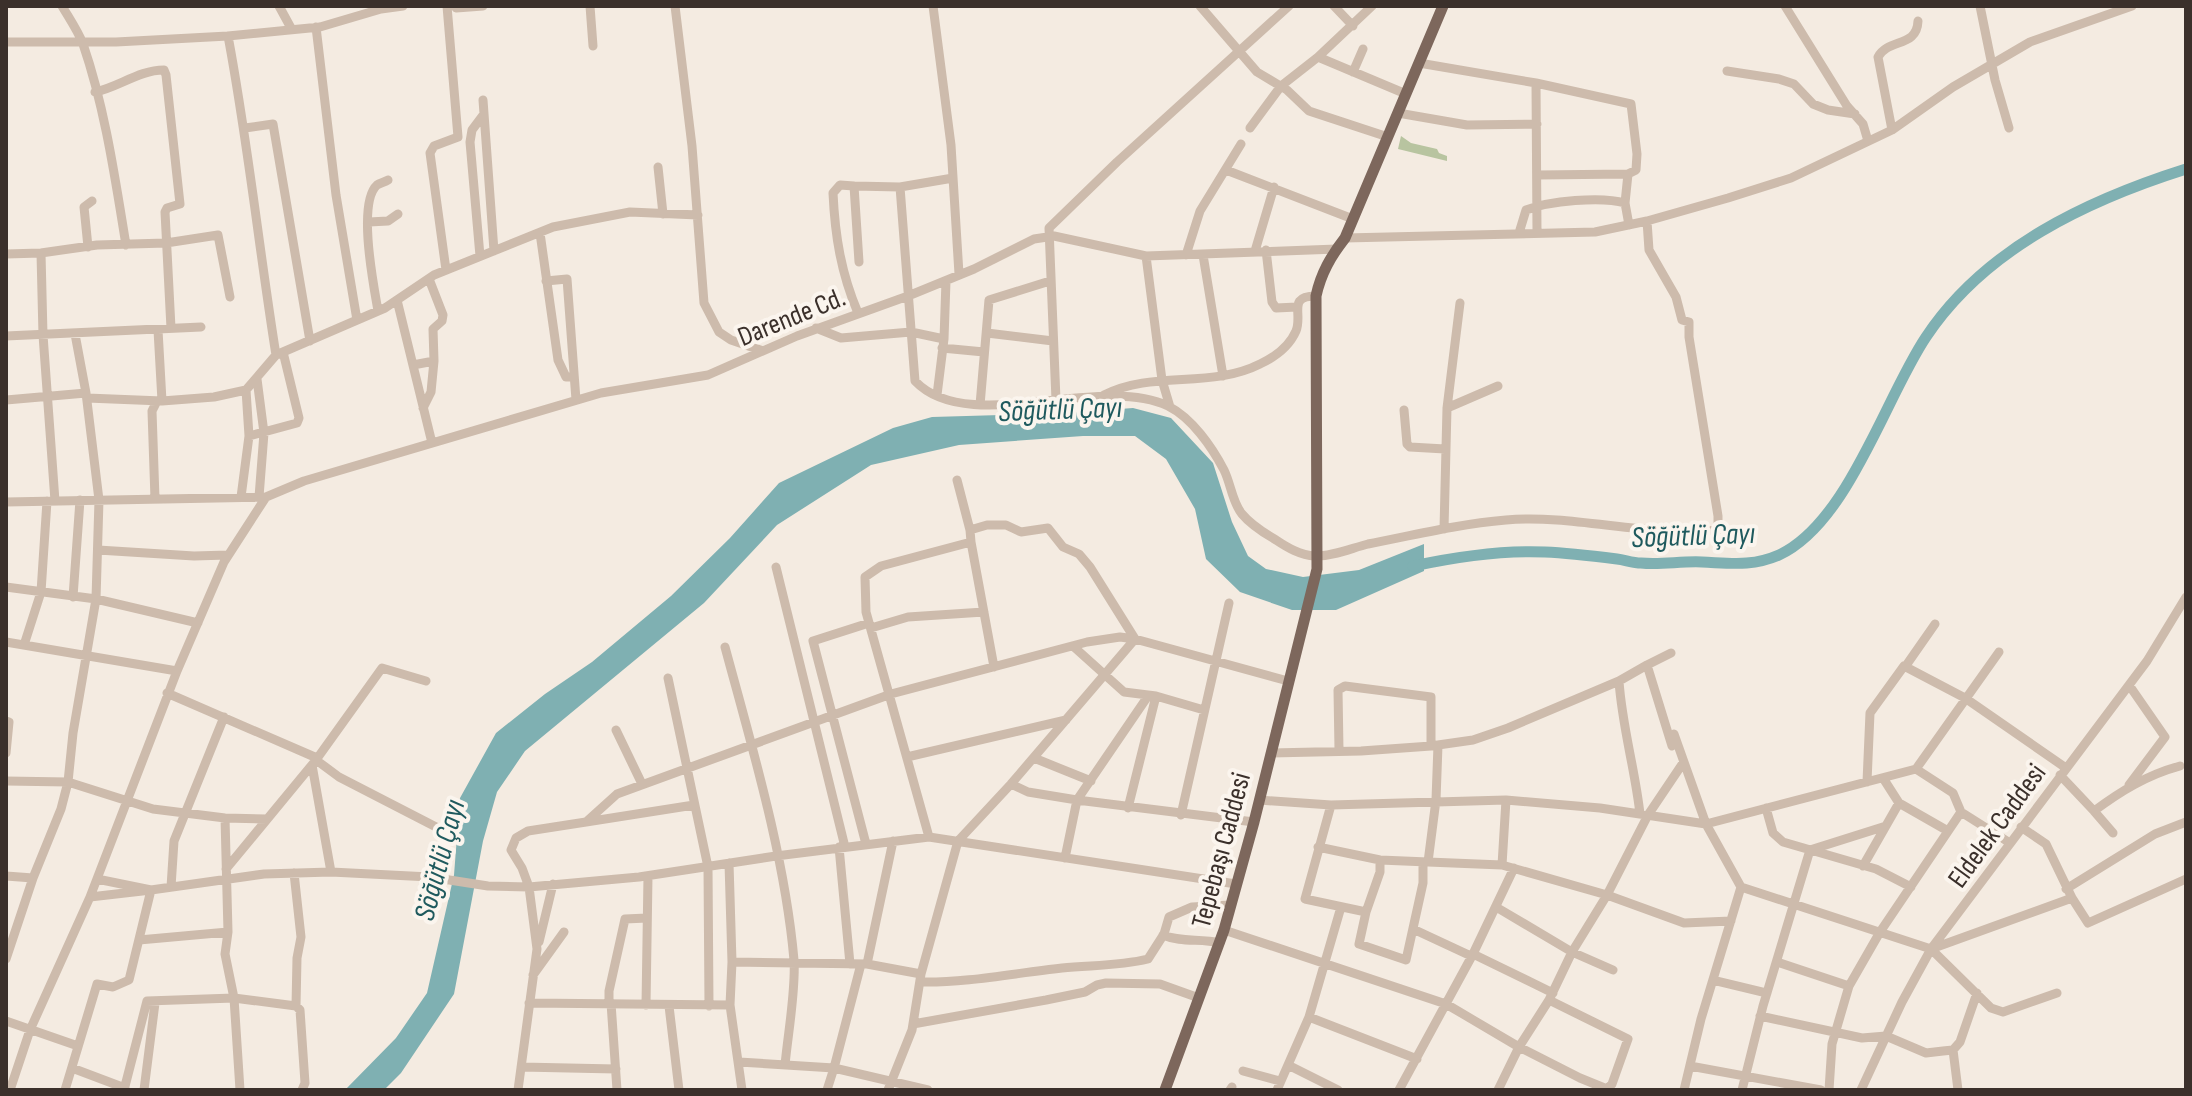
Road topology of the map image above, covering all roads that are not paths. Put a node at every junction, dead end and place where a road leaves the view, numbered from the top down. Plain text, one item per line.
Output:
1 (62, 6) edge
2 (279, 6) edge
3 (403, 6) edge
4 (440, 6) edge
5 (447, 6) edge
6 (455, 6) edge
7 (483, 6) edge
8 (590, 6) edge
9 (675, 6) edge
10 (933, 6) edge
11 (1200, 6) edge
12 (1289, 6) edge
13 (1334, 6) edge
14 (1372, 6) edge
15 (1443, 6) edge
16 (1785, 6) edge
17 (1980, 6) edge
18 (2132, 6) edge
19 (1918, 21) dead end
20 (1353, 26) junction
21 (316, 27) junction
22 (291, 28) junction
23 (228, 36) junction
24 (6, 42) edge
25 (82, 42) junction
26 (593, 46) dead end
27 (1363, 49) dead end
28 (1238, 52) junction
29 (1318, 57) junction
30 (1419, 63) junction
31 (1992, 66) junction
32 (1727, 71) dead end
33 (1353, 72) junction
34 (1536, 83) junction
35 (1281, 86) junction
36 (95, 92) junction
37 (1406, 94) junction
38 (483, 100) dead end
39 (1398, 113) junction
40 (484, 114) junction
41 (1855, 114) junction
42 (1537, 124) junction
43 (245, 128) junction
44 (1250, 128) dead end
45 (2009, 128) dead end
46 (1892, 130) junction
47 (1388, 137) junction
48 (1868, 141) junction
49 (1241, 144) dead end
50 (658, 167) dead end
51 (1226, 170) junction
52 (1628, 174) junction
53 (1538, 175) junction
54 (953, 178) junction
55 (388, 180) dead end
56 (854, 186) junction
57 (900, 187) junction
58 (1274, 187) junction
59 (92, 201) dead end
60 (1625, 203) junction
61 (1538, 205) junction
62 (398, 214) dead end
63 (663, 214) junction
64 (698, 215) junction
65 (1353, 219) junction
66 (1647, 221) junction
67 (369, 222) junction
68 (1629, 225) junction
69 (1537, 232) junction
70 (540, 233) junction
71 (1519, 233) junction
72 (1049, 237) junction
73 (1345, 238) junction
74 (166, 243) junction
75 (126, 245) junction
76 (88, 247) junction
77 (1337, 249) junction
78 (494, 251) junction
79 (1260, 251) junction
80 (41, 253) junction
81 (6, 254) edge
82 (1186, 255) junction
83 (1203, 255) junction
84 (480, 256) junction
85 (1146, 256) junction
86 (859, 262) dead end
87 (446, 270) junction
88 (959, 274) junction
89 (429, 279) junction
90 (546, 281) junction
91 (946, 281) junction
92 (1050, 281) junction
93 (908, 296) junction
94 (1316, 296) junction
95 (230, 297) dead end
96 (397, 300) junction
97 (1460, 303) dead end
98 (1297, 307) junction
99 (378, 311) junction
100 (858, 313) junction
101 (357, 320) junction
102 (201, 327) dead end
103 (171, 328) junction
104 (816, 328) junction
105 (158, 330) junction
106 (911, 332) junction
107 (987, 333) junction
108 (75, 334) junction
109 (43, 335) junction
110 (6, 336) edge
111 (310, 341) junction
112 (1053, 341) junction
113 (943, 344) junction
114 (763, 351) junction
115 (984, 352) junction
116 (280, 354) junction
117 (434, 361) junction
118 (413, 365) junction
119 (1223, 376) junction
120 (574, 377) junction
121 (257, 379) junction
122 (1162, 380) junction
123 (1498, 386) dead end
124 (246, 390) junction
125 (937, 395) junction
126 (1104, 395) junction
127 (86, 396) junction
128 (49, 397) junction
129 (6, 400) edge
130 (576, 400) junction
131 (1056, 400) junction
132 (160, 401) junction
133 (980, 405) junction
134 (1170, 407) junction
135 (423, 408) junction
136 (1447, 408) junction
137 (1404, 410) dead end
138 (264, 433) junction
139 (249, 436) junction
140 (432, 443) junction
141 (1445, 449) junction
142 (957, 480) dead end
143 (241, 497) junction
144 (262, 497) junction
145 (155, 499) junction
146 (80, 500) junction
147 (99, 500) junction
148 (51, 501) junction
149 (6, 502) edge
150 (1444, 529) junction
151 (970, 530) junction
152 (971, 542) junction
153 (98, 550) junction
154 (228, 555) junction
155 (1317, 556) junction
156 (776, 567) dead end
157 (6, 587) edge
158 (41, 592) junction
159 (73, 597) junction
160 (2186, 597) edge
161 (96, 599) junction
162 (1229, 603) dead end
163 (984, 612) junction
164 (198, 623) junction
165 (1935, 624) dead end
166 (870, 626) junction
167 (1135, 639) junction
168 (6, 642) edge
169 (24, 645) junction
170 (725, 647) dead end
171 (1074, 647) junction
172 (1999, 652) dead end
173 (1671, 653) dead end
174 (87, 655) junction
175 (1215, 663) junction
176 (1647, 665) junction
177 (994, 667) junction
178 (1905, 667) junction
179 (177, 671) junction
180 (1104, 676) junction
181 (668, 678) dead end
182 (426, 681) dead end
183 (1288, 681) junction
184 (1619, 681) junction
185 (2129, 685) junction
186 (167, 693) junction
187 (891, 694) junction
188 (1152, 696) junction
189 (1965, 698) junction
190 (1204, 710) junction
191 (834, 716) junction
192 (224, 717) junction
193 (1066, 720) junction
194 (6, 721) edge
195 (815, 723) junction
196 (616, 730) dead end
197 (1674, 734) dead end
198 (751, 745) junction
199 (1434, 745) junction
200 (1339, 750) junction
201 (6, 753) edge
202 (1271, 753) junction
203 (907, 757) junction
204 (1034, 758) junction
205 (315, 761) junction
206 (1681, 766) junction
207 (2180, 766) dead end
208 (689, 769) junction
209 (1916, 769) junction
210 (2063, 772) junction
211 (1883, 778) junction
212 (6, 781) edge
213 (1091, 781) junction
214 (68, 782) junction
215 (1867, 782) junction
216 (642, 784) junction
217 (1011, 784) junction
218 (2129, 785) junction
219 (129, 800) junction
220 (1077, 800) junction
221 (1259, 800) junction
222 (1436, 800) junction
223 (1506, 800) junction
224 (1899, 803) junction
225 (694, 805) junction
226 (1331, 805) junction
227 (1128, 808) junction
228 (1766, 808) junction
229 (2094, 811) junction
230 (188, 812) junction
231 (1961, 812) junction
232 (1181, 815) junction
233 (1644, 815) junction
234 (225, 818) junction
235 (267, 819) junction
236 (586, 822) junction
237 (1254, 822) junction
238 (2186, 822) edge
239 (1706, 824) junction
240 (1886, 826) junction
241 (2021, 827) junction
242 (438, 828) dead end
243 (1948, 831) junction
244 (2113, 833) dead end
245 (929, 837) junction
246 (893, 841) junction
247 (958, 841) junction
248 (2010, 843) junction
249 (866, 844) junction
250 (842, 847) junction
251 (1318, 847) junction
252 (1810, 850) junction
253 (776, 856) junction
254 (1065, 858) junction
255 (1380, 860) junction
256 (1425, 862) junction
257 (729, 863) junction
258 (1502, 865) junction
259 (1863, 866) junction
260 (708, 867) junction
261 (1514, 868) junction
262 (226, 869) junction
263 (331, 872) junction
264 (294, 873) junction
265 (6, 876) edge
266 (648, 876) junction
267 (33, 878) junction
268 (97, 879) junction
269 (2186, 879) edge
270 (226, 881) junction
271 (553, 884) junction
272 (1236, 884) junction
273 (171, 887) junction
274 (529, 887) junction
275 (1741, 887) junction
276 (1911, 887) junction
277 (151, 890) junction
278 (2069, 894) junction
279 (1607, 895) junction
280 (90, 897) junction
281 (1794, 904) junction
282 (1231, 905) junction
283 (1341, 907) junction
284 (1496, 907) junction
285 (1366, 912) junction
286 (647, 918) junction
287 (1731, 921) junction
288 (1413, 929) junction
289 (1224, 930) junction
290 (228, 932) junction
291 (564, 932) dead end
292 (1880, 932) junction
293 (1163, 935) junction
294 (139, 940) junction
295 (1220, 943) junction
296 (537, 949) junction
297 (1931, 949) junction
298 (1572, 952) junction
299 (1472, 955) junction
300 (6, 959) edge
301 (732, 962) junction
302 (1777, 962) junction
303 (794, 963) junction
304 (1325, 963) junction
305 (859, 964) junction
306 (1613, 970) dead end
307 (533, 975) junction
308 (921, 978) junction
309 (1713, 980) junction
310 (1849, 986) junction
311 (1767, 993) junction
312 (1977, 993) junction
313 (2057, 993) dead end
314 (1551, 997) junction
315 (234, 998) junction
316 (1199, 998) junction
317 (155, 1003) junction
318 (529, 1003) junction
319 (610, 1003) junction
320 (1446, 1004) junction
321 (646, 1005) junction
322 (730, 1005) junction
323 (296, 1006) junction
324 (669, 1006) junction
325 (709, 1006) junction
326 (1760, 1016) junction
327 (1309, 1017) junction
328 (6, 1021) edge
329 (913, 1024) junction
330 (30, 1030) junction
331 (1836, 1031) junction
332 (1886, 1036) junction
333 (78, 1046) junction
334 (1519, 1047) junction
335 (1953, 1050) junction
336 (1417, 1059) junction
337 (739, 1062) junction
338 (785, 1065) junction
339 (1288, 1065) junction
340 (1690, 1066) junction
341 (521, 1067) junction
342 (72, 1068) junction
343 (834, 1068) junction
344 (616, 1069) junction
345 (1243, 1071) dead end
346 (1746, 1076) junction
347 (1580, 1078) junction
348 (890, 1086) edge
349 (1278, 1086) edge
350 (124, 1089) edge
351 (10, 1090) edge
352 (65, 1090) edge
353 (144, 1090) edge
354 (240, 1090) edge
355 (302, 1090) edge
356 (518, 1090) edge
357 (617, 1090) edge
358 (679, 1090) edge
359 (742, 1090) edge
360 (827, 1090) edge
361 (928, 1090) edge
362 (1165, 1090) edge
363 (1338, 1090) edge
364 (1399, 1090) edge
365 (1498, 1090) edge
366 (1574, 1090) edge
367 (1684, 1090) edge
368 (1742, 1090) edge
369 (1821, 1090) edge
370 (1829, 1090) edge
371 (1861, 1090) edge
372 (1958, 1090) edge

1 - 25 street
2 - 22 street
3 - 21 street
4 - 5 street
5 - 87 street
6 - 7 street
8 - 26 street
9 - 64 street
10 - 54 street
11 - 28 street
12 - 28 street
13 - 20 street
14 - 20 street
15 - 30 main road, Tepebaşı Caddesi
16 - 41 street
17 - 31 street
18 - 31 street
19 - 46 street
20 - 29 street
21 - 22 street
21 - 101 street
22 - 23 street
23 - 25 street
23 - 43 street
24 - 25 street
25 - 36 street
27 - 33 street
28 - 35 street
28 - 72 street
29 - 33 street
29 - 35 street
30 - 34 street
30 - 37 main road, Tepebaşı Caddesi
31 - 45 street
31 - 46 street
32 - 41 street
33 - 37 street
34 - 42 street
34 - 52 street
35 - 44 street
35 - 47 street
36 - 74 street
36 - 75 street
37 - 39 main road, Tepebaşı Caddesi
38 - 40 street
39 - 42 street
39 - 47 main road, Tepebaşı Caddesi
40 - 78 street
40 - 84 street
41 - 48 street
42 - 53 street
43 - 111 street
43 - 116 street
46 - 48 street
47 - 65 main road, Tepebaşı Caddesi
48 - 66 street
49 - 51 street
50 - 63 street
51 - 58 street
51 - 82 street
52 - 53 street
52 - 60 street
53 - 61 street
54 - 57 street
54 - 88 street
55 - 67 street
56 - 57 street
56 - 86 street
56 - 100 street
57 - 93 street
58 - 65 street
58 - 79 street
59 - 76 street
60 - 61 street
60 - 68 street
61 - 69 street
61 - 71 street
62 - 67 street
63 - 64 street
63 - 70 street
64 - 114 street
65 - 73 main road, Tepebaşı Caddesi
66 - 68 street
66 - 150 street
67 - 99 street
68 - 69 street
69 - 71 street
70 - 78 street
70 - 90 street
71 - 73 street
72 - 85 street
72 - 88 street, Darende Cd.
72 - 92 street
73 - 77 main road, Tepebaşı Caddesi
74 - 75 street
74 - 95 street
74 - 103 street
75 - 76 street
76 - 80 street
77 - 79 street
77 - 94 main road, Tepebaşı Caddesi
78 - 84 street
79 - 83 street
79 - 98 street
80 - 81 street
80 - 109 street
82 - 83 street
82 - 85 street
83 - 119 street
84 - 87 street
85 - 122 street
87 - 89 street
88 - 91 street, Darende Cd.
89 - 96 street
89 - 117 street
90 - 120 street
90 - 120 street
91 - 93 street, Darende Cd.
91 - 113 street
92 - 107 street
92 - 112 street
93 - 100 street, Darende Cd.
93 - 106 street
94 - 98 street
94 - 155 main road, Tepebaşı Caddesi
96 - 99 street
96 - 118 street
97 - 136 street
98 - 119 street
99 - 101 street
100 - 104 street, Darende Cd.
101 - 111 street
102 - 103 street
103 - 105 street
104 - 106 street
104 - 114 street, Darende Cd.
105 - 108 street
105 - 132 street
106 - 113 street
106 - 125 street
107 - 112 street
107 - 115 street
108 - 109 street
108 - 127 street
109 - 110 street
109 - 128 street
111 - 116 street
112 - 131 street
113 - 115 street
113 - 125 street
114 - 130 street, Darende Cd.
115 - 133 street
116 - 121 street
116 - 138 street
117 - 118 street
117 - 135 street
118 - 135 street
119 - 122 street
120 - 130 street
121 - 124 street
121 - 138 street
122 - 126 street
122 - 134 street
123 - 136 street
124 - 132 street
124 - 139 street
125 - 133 street
126 - 131 street
126 - 134 street
127 - 128 street
127 - 132 street
127 - 147 street
128 - 129 street
128 - 148 street
130 - 140 street, Darende Cd.
131 - 133 street
132 - 145 street
134 - 155 street
135 - 140 street
136 - 141 street
137 - 141 street
138 - 139 street
138 - 144 street
139 - 143 street
140 - 144 street, Darende Cd.
141 - 150 street
142 - 151 street
143 - 144 street
143 - 145 street
144 - 154 street
145 - 147 street
146 - 147 street
146 - 148 street
146 - 159 street
147 - 153 street
148 - 149 street
148 - 158 street
150 - 155 street
151 - 152 street
151 - 167 street
152 - 163 street
152 - 166 street
153 - 154 street
153 - 161 street
154 - 164 street
155 - 183 main road, Tepebaşı Caddesi
156 - 195 street
157 - 158 street
158 - 159 street
158 - 169 street
159 - 161 street
160 - 185 street, Eldelek Caddesi
161 - 164 street
161 - 174 street
162 - 175 street
163 - 166 street
163 - 177 street
164 - 179 street
165 - 178 street
166 - 187 street
166 - 191 street
167 - 171 street
167 - 175 street
167 - 180 street
168 - 169 street
169 - 174 street
170 - 198 street
171 - 177 street
171 - 180 street
172 - 189 street
173 - 176 street
174 - 179 street
174 - 214 street
175 - 183 street
175 - 190 street
176 - 184 street
176 - 206 street
177 - 187 street
178 - 189 street
178 - 215 street
179 - 186 street
180 - 188 street
180 - 193 street
181 - 208 street
182 - 205 street
183 - 202 main road, Tepebaşı Caddesi
184 - 199 street
184 - 233 street
185 - 210 street, Eldelek Caddesi
185 - 218 street
186 - 192 street
186 - 219 street
187 - 191 street
187 - 203 street
188 - 190 street
188 - 213 street
188 - 227 street
189 - 209 street
189 - 210 street
190 - 232 street
191 - 195 street
191 - 249 street
192 - 205 street
192 - 230 street
193 - 203 street
193 - 204 street
194 - 201 street
195 - 198 street
195 - 250 street
196 - 216 street
197 - 206 street
198 - 208 street
198 - 253 street
199 - 200 street
199 - 200 street
199 - 222 street
200 - 202 street
202 - 221 main road, Tepebaşı Caddesi
203 - 245 street
204 - 213 street
204 - 217 street
205 - 235 street
205 - 242 street
205 - 263 street
206 - 233 street
206 - 239 street
207 - 218 street
208 - 216 street
208 - 225 street
209 - 211 street
209 - 231 street
210 - 229 street
210 - 241 street, Eldelek Caddesi
211 - 215 street
211 - 224 street
212 - 214 street
213 - 220 street
214 - 219 street
214 - 267 street
215 - 228 street
216 - 236 street
217 - 220 street
217 - 247 street
218 - 229 street
219 - 230 street
219 - 268 street
220 - 227 street
220 - 254 street
221 - 226 street
221 - 237 main road, Tepebaşı Caddesi
222 - 223 street
222 - 226 street
222 - 256 street
223 - 233 street
223 - 258 street
224 - 240 street
224 - 243 street
225 - 236 street
225 - 260 street
226 - 251 street
227 - 232 street
228 - 239 street
228 - 252 street
229 - 244 street
230 - 234 street
230 - 273 street
231 - 243 street
231 - 248 street
232 - 237 street
233 - 239 street
233 - 279 street
234 - 235 street
234 - 262 street
235 - 262 street
236 - 274 street
237 - 272 main road, Tepebaşı Caddesi
238 - 278 street
239 - 275 street
240 - 252 street
240 - 259 street
241 - 248 street, Eldelek Caddesi
241 - 278 street
243 - 276 street
245 - 246 street
245 - 247 street
246 - 249 street
246 - 305 street
247 - 254 street
247 - 308 street
248 - 297 street, Eldelek Caddesi
249 - 250 street
250 - 253 street
250 - 305 street
251 - 255 street
251 - 283 street
252 - 259 street
252 - 281 street
253 - 257 street
253 - 303 street
254 - 272 street
255 - 256 street
255 - 285 street
256 - 258 street
256 - 288 street
257 - 260 street
257 - 301 street
258 - 261 street
259 - 276 street
260 - 266 street
260 - 325 street
261 - 279 street
261 - 284 street
262 - 270 street
263 - 264 street
263 - 274 street
264 - 270 street
264 - 323 street
265 - 267 street
266 - 271 street
266 - 286 street
267 - 300 street
268 - 277 street
268 - 280 street
269 - 278 street
270 - 273 street
270 - 290 street
271 - 274 street
271 - 296 street
272 - 282 main road, Tepebaşı Caddesi
273 - 277 street
274 - 296 street
275 - 281 street
275 - 287 street
276 - 292 street
277 - 280 street
277 - 294 street
278 - 297 street
279 - 287 street
279 - 298 street
280 - 330 street
281 - 292 street
281 - 302 street
282 - 289 main road, Tepebaşı Caddesi
282 - 293 street
283 - 285 street
283 - 304 street
284 - 298 street
284 - 299 street
285 - 288 street
286 - 319 street
286 - 321 street
287 - 309 street
288 - 299 street
289 - 295 main road, Tepebaşı Caddesi
289 - 304 street
290 - 294 street
290 - 315 street
291 - 307 street
292 - 297 street
292 - 310 street
293 - 295 street
293 - 308 street
294 - 333 street
295 - 316 main road, Tepebaşı Caddesi
296 - 307 street
297 - 312 street
297 - 332 street, Eldelek Caddesi
298 - 306 street
298 - 314 street
299 - 314 street
299 - 320 street
301 - 303 street
301 - 322 street
302 - 310 street
302 - 311 street
303 - 305 street
303 - 338 street
304 - 320 street
304 - 327 street
305 - 308 street
305 - 343 street
307 - 318 street
308 - 329 street
309 - 311 street
309 - 340 street
310 - 331 street
311 - 326 street
312 - 313 street
312 - 335 street
314 - 334 street
314 - 347 street
315 - 317 street
315 - 323 street
315 - 354 street
316 - 329 street
316 - 362 main road, Tepebaşı Caddesi
317 - 350 street
317 - 353 street
318 - 319 street
318 - 341 street
319 - 321 street
319 - 344 street
320 - 334 street
320 - 336 street
321 - 324 street
322 - 325 street
322 - 337 street
323 - 355 street
324 - 325 street
324 - 358 street
326 - 331 street
326 - 346 street
327 - 336 street
327 - 339 street
328 - 330 street
329 - 348 street
330 - 333 street
330 - 351 street
331 - 332 street
331 - 370 street
332 - 335 street
332 - 371 street, Eldelek Caddesi
333 - 342 street
334 - 347 street
334 - 365 street
335 - 372 street
336 - 364 street
337 - 338 street
337 - 359 street
338 - 343 street
339 - 349 street
339 - 363 street
340 - 346 street
340 - 367 street
341 - 344 street
341 - 356 street
342 - 350 street
342 - 352 street
343 - 348 street
343 - 360 street
344 - 357 street
345 - 349 street
346 - 368 street
346 - 369 street
347 - 366 street
348 - 361 street

